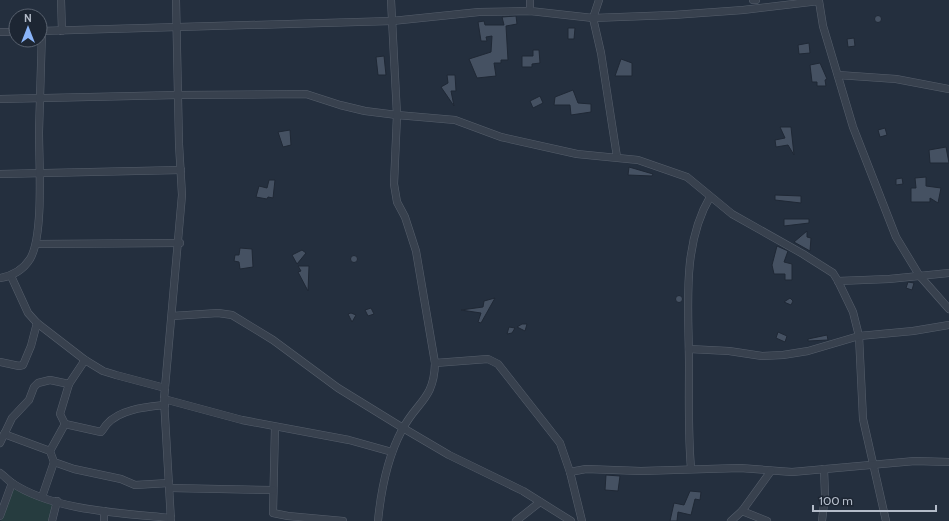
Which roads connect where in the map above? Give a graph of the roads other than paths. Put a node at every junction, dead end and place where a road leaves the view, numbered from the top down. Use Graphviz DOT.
graph roads {
  1 [pos="61,0"];
  2 [pos="176,0"];
  3 [pos="391,0"];
  4 [pos="530,0"];
  5 [pos="599,0"];
  6 [pos="818,0"];
  7 [pos="530,11"];
  8 [pos="593,18"];
  9 [pos="392,21"];
  10 [pos="177,29"];
  11 [pos="48,31"];
  12 [pos="62,31"];
  13 [pos="41,48"];
  14 [pos="838,74"];
  15 [pos="949,89"];
  16 [pos="178,95"];
  17 [pos="40,98"];
  18 [pos="0,99"];
  19 [pos="397,116"];
  20 [pos="617,157"];
  21 [pos="181,170"];
  22 [pos="39,173"];
  23 [pos="0,174"];
  24 [pos="710,197"];
  25 [pos="180,243"];
  26 [pos="36,244"];
  27 [pos="949,273"];
  28 [pos="919,275"];
  29 [pos="11,276"];
  30 [pos="0,278"];
  31 [pos="838,281"];
  32 [pos="949,309"];
  33 [pos="172,316"];
  34 [pos="37,323"];
  35 [pos="949,325"];
  36 [pos="860,336"];
  37 [pos="689,349"];
  38 [pos="85,360"];
  39 [pos="0,362"];
  40 [pos="435,363"];
  41 [pos="69,384"];
  42 [pos="165,388"];
  43 [pos="164,402"];
  44 [pos="65,424"];
  45 [pos="275,428"];
  46 [pos="403,428"];
  47 [pos="2,438"];
  48 [pos="50,451"];
  49 [pos="392,452"];
  50 [pos="54,462"];
  51 [pos="949,462"];
  52 [pos="873,466"];
  53 [pos="691,468"];
  54 [pos="824,470"];
  55 [pos="771,471"];
  56 [pos="570,472"];
  57 [pos="0,473"];
  58 [pos="12,483"];
  59 [pos="170,485"];
  60 [pos="273,490"];
  61 [pos="42,497"];
  62 [pos="58,502"];
  63 [pos="540,502"];
  64 [pos="104,511"];
  65 [pos="742,511"];
  66 [pos="0,516"];
  67 [pos="287,519"];
  68 [pos="171,520"];
  69 [pos="52,521"];
  70 [pos="104,521"];
  71 [pos="343,521"];
  72 [pos="378,521"];
  73 [pos="516,521"];
  74 [pos="571,521"];
  75 [pos="582,521"];
  76 [pos="731,521"];
  77 [pos="767,521"];
  78 [pos="822,521"];
  79 [pos="886,521"];
  1 -- 12 [label="street"];
  2 -- 10 [label="street"];
  3 -- 9 [label="street"];
  4 -- 7 [label="street"];
  5 -- 8 [label="street"];
  6 -- 8 [label="street"];
  6 -- 14 [label="street"];
  7 -- 8 [label="street"];
  7 -- 9 [label="street"];
  8 -- 20 [label="street"];
  9 -- 10 [label="street"];
  9 -- 19 [label="street"];
  10 -- 12 [label="street"];
  10 -- 16 [label="street"];
  11 -- 12 [label="street"];
  13 -- 17 [label="street"];
  14 -- 15 [label="street"];
  14 -- 28 [label="street"];
  16 -- 17 [label="street"];
  16 -- 19 [label="street"];
  16 -- 21 [label="street"];
  17 -- 18 [label="street"];
  17 -- 22 [label="street"];
  19 -- 20 [label="street"];
  19 -- 40 [label="street"];
  20 -- 24 [label="street"];
  21 -- 22 [label="street"];
  21 -- 25 [label="street"];
  22 -- 23 [label="street"];
  22 -- 26 [label="street"];
  24 -- 31 [label="street"];
  24 -- 37 [label="street"];
  25 -- 26 [label="street"];
  25 -- 33 [label="street"];
  26 -- 29 [label="street"];
  27 -- 28 [label="street"];
  28 -- 31 [label="street"];
  28 -- 32 [label="street"];
  29 -- 30 [label="street"];
  29 -- 34 [label="street"];
  31 -- 36 [label="street"];
  33 -- 42 [label="street"];
  33 -- 46 [label="street"];
  34 -- 38 [label="street"];
  34 -- 39 [label="street"];
  35 -- 36 [label="street"];
  36 -- 37 [label="street"];
  36 -- 52 [label="street"];
  37 -- 53 [label="street"];
  38 -- 41 [label="street"];
  38 -- 42 [label="street"];
  40 -- 46 [label="street"];
  40 -- 56 [label="street"];
  41 -- 44 [label="street"];
  41 -- 47 [label="street"];
  42 -- 43 [label="street"];
  43 -- 44 [label="street"];
  43 -- 45 [label="street"];
  43 -- 59 [label="street"];
  44 -- 48 [label="street"];
  45 -- 49 [label="street"];
  45 -- 60 [label="street"];
  46 -- 49 [label="street"];
  46 -- 63 [label="street"];
  47 -- 48 [label="street"];
  48 -- 50 [label="street"];
  49 -- 72 [label="street"];
  50 -- 59 [label="street"];
  50 -- 61 [label="street"];
  51 -- 52 [label="street"];
  52 -- 54 [label="street"];
  52 -- 79 [label="street"];
  53 -- 55 [label="street"];
  53 -- 56 [label="street"];
  54 -- 55 [label="street"];
  54 -- 78 [label="street"];
  55 -- 65 [label="street"];
  56 -- 75 [label="street"];
  57 -- 58 [label="street"];
  58 -- 61 [label="street"];
  58 -- 66 [label="street"];
  59 -- 60 [label="street"];
  59 -- 68 [label="street"];
  60 -- 67 [label="street"];
  61 -- 62 [label="street"];
  62 -- 64 [label="street"];
  62 -- 69 [label="street"];
  63 -- 73 [label="street"];
  63 -- 74 [label="street"];
  64 -- 68 [label="street"];
  64 -- 70 [label="street"];
  65 -- 76 [label="street"];
  65 -- 77 [label="street"];
  67 -- 71 [label="street"];
}
